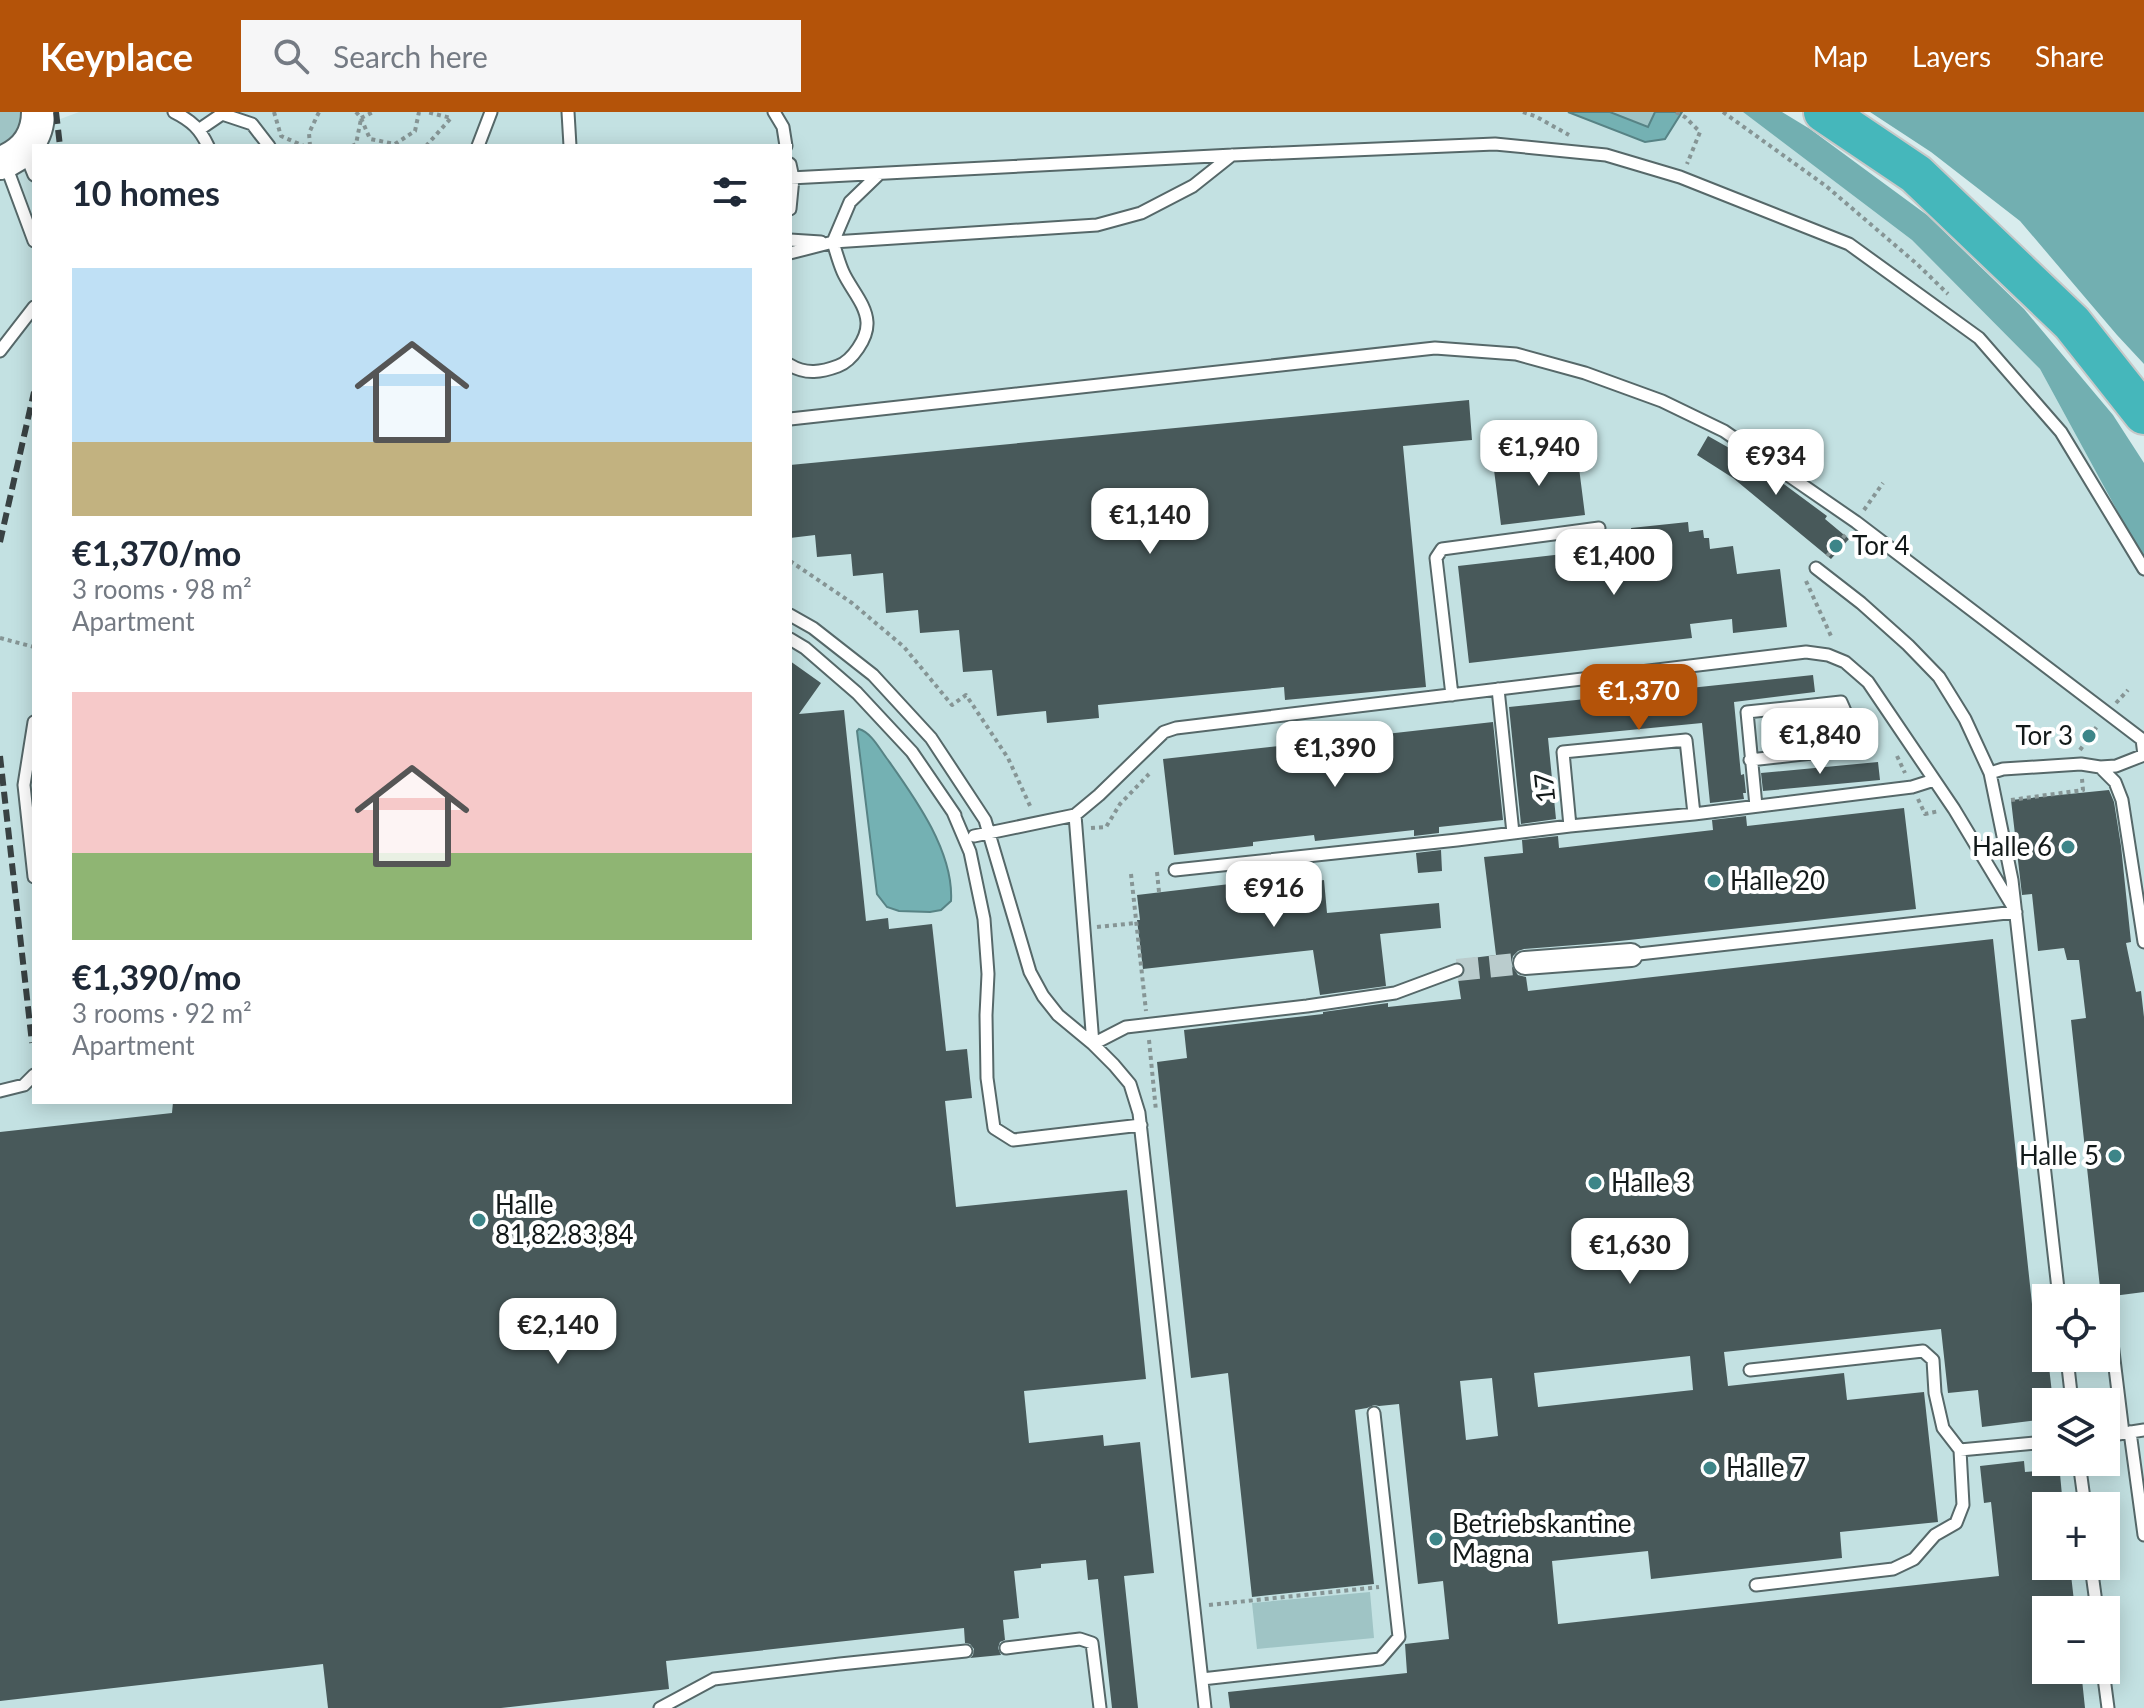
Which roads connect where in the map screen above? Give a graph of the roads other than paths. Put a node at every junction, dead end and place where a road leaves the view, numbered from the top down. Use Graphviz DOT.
graph roads {
  1 [pos="38,112"];
  2 [pos="174,112"];
  3 [pos="491,112"];
  4 [pos="568,112"];
  5 [pos="774,112"];
  6 [pos="1824,112"];
  7 [pos="200,129"];
  8 [pos="207,144"];
  9 [pos="267,144"];
  10 [pos="479,144"];
  11 [pos="570,144"];
  12 [pos="786,144"];
  13 [pos="1233,155"];
  14 [pos="16,163"];
  15 [pos="878,175"];
  16 [pos="792,178"];
  17 [pos="32,232"];
  18 [pos="792,240"];
  19 [pos="833,242"];
  20 [pos="792,252"];
  21 [pos="32,310"];
  22 [pos="0,351"];
  23 [pos="792,367"];
  24 [pos="2144,414"];
  25 [pos="792,419"];
  26 [pos="1599,528"];
  27 [pos="1816,568"];
  28 [pos="2144,569"];
  29 [pos="792,616"];
  30 [pos="792,640"];
  31 [pos="1498,689"];
  32 [pos="1452,695"];
  33 [pos="2143,740"];
  34 [pos="32,741"];
  35 [pos="1750,760"];
  36 [pos="2100,767"];
  37 [pos="1990,773"];
  38 [pos="1934,780"];
  39 [pos="1756,806"];
  40 [pos="953,812"];
  41 [pos="1694,814"];
  42 [pos="1075,815"];
  43 [pos="1570,826"];
  44 [pos="989,833"];
  45 [pos="1513,833"];
  46 [pos="974,836"];
  47 [pos="32,859"];
  48 [pos="1175,870"];
  49 [pos="1000,872"];
  50 [pos="2016,912"];
  51 [pos="2144,942"];
  52 [pos="1635,954"];
  53 [pos="1525,963"];
  54 [pos="1457,970"];
  55 [pos="1093,1044"];
  56 [pos="32,1077"];
  57 [pos="0,1091"];
  58 [pos="1141,1125"];
  59 [pos="2057,1284"];
  60 [pos="1750,1370"];
  61 [pos="2117,1372"];
  62 [pos="1374,1413"];
  63 [pos="2144,1430"];
  64 [pos="2126,1433"];
  65 [pos="2120,1434"];
  66 [pos="2032,1443"];
  67 [pos="1960,1450"];
  68 [pos="2144,1535"];
  69 [pos="1756,1585"];
  70 [pos="1006,1648"];
  71 [pos="966,1651"];
  72 [pos="1202,1679"];
  73 [pos="2105,1684"];
  74 [pos="660,1708"];
  75 [pos="1100,1708"];
  76 [pos="1205,1708"];
  77 [pos="2108,1708"];
  1 -- 14 [label="main road"];
  2 -- 7 [label="lane"];
  3 -- 10 [label="lane"];
  4 -- 11 [label="lane"];
  5 -- 12 [label="lane"];
  6 -- 24 [label="highway"];
  7 -- 8 [label="lane"];
  7 -- 9 [label="lane"];
  13 -- 15 [label="lane"];
  13 -- 19 [label="lane"];
  13 -- 28 [label="lane"];
  14 -- 17 [label="lane"];
  15 -- 16 [label="lane"];
  15 -- 19 [label="lane"];
  18 -- 19 [label="lane"];
  19 -- 20 [label="lane"];
  19 -- 23 [label="lane"];
  21 -- 22 [label="lane"];
  25 -- 33 [label="lane"];
  26 -- 32 [label="lane"];
  27 -- 37 [label="lane"];
  29 -- 44 [label="lane"];
  30 -- 40 [label="lane"];
  31 -- 32 [label="lane"];
  31 -- 38 [label="lane"];
  31 -- 45 [label="lane"];
  32 -- 42 [label="lane"];
  33 -- 36 [label="lane"];
  34 -- 47 [label="lane"];
  35 -- 35 [label="lane"];
  35 -- 39 [label="lane"];
  36 -- 37 [label="lane"];
  36 -- 51 [label="lane"];
  37 -- 50 [label="lane"];
  38 -- 39 [label="lane"];
  38 -- 50 [label="lane"];
  39 -- 41 [label="lane"];
  40 -- 46 [label="lane"];
  40 -- 58 [label="lane"];
  41 -- 43 [label="lane"];
  41 -- 43 [label="lane, 17"];
  42 -- 44 [label="lane"];
  42 -- 55 [label="lane"];
  43 -- 45 [label="lane"];
  44 -- 46 [label="lane"];
  44 -- 49 [label="lane"];
  45 -- 48 [label="lane"];
  46 -- 49 [label="lane"];
  49 -- 55 [label="lane"];
  50 -- 52 [label="lane"];
  50 -- 59 [label="lane"];
  52 -- 53 [label="street"];
  54 -- 55 [label="lane"];
  55 -- 58 [label="lane"];
  56 -- 57 [label="lane"];
  58 -- 72 [label="lane"];
  60 -- 67 [label="lane"];
  61 -- 64 [label="lane"];
  62 -- 72 [label="lane"];
  63 -- 64 [label="lane"];
  64 -- 65 [label="lane"];
  64 -- 68 [label="lane"];
  66 -- 67 [label="lane"];
  67 -- 69 [label="lane"];
  70 -- 75 [label="lane"];
  71 -- 74 [label="lane"];
  72 -- 76 [label="lane"];
  73 -- 77 [label="lane"];
}
